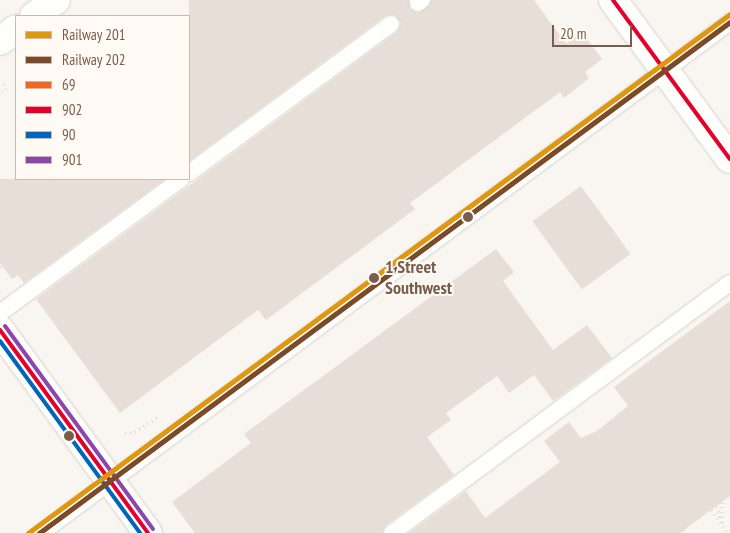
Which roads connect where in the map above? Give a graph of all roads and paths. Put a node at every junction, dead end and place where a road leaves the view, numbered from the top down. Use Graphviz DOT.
graph roads {
  1 [pos="56,0"];
  2 [pos="613,0"];
  3 [pos="35,15"];
  4 [pos="730,22"];
  5 [pos="391,24"];
  6 [pos="15,30"];
  7 [pos="0,41"];
  8 [pos="665,70"];
  9 [pos="6,86"];
  10 [pos="2,92"];
  11 [pos="730,159"];
  12 [pos="190,172"];
  13 [pos="180,180"];
  14 [pos="730,283"];
  15 [pos="0,312"];
  16 [pos="0,330"];
  17 [pos="111,482"];
  18 [pos="722,502"];
  19 [pos="717,506"];
  20 [pos="711,510"];
  21 [pos="722,524"];
  22 [pos="41,533"];
  23 [pos="148,533"];
  24 [pos="392,533"];
  25 [pos="728,533"];
  1 -- 3 [label="street"];
  2 -- 8 [label="street"];
  4 -- 8 [label="lane"];
  5 -- 12 [label="lane"];
  6 -- 7 [label="street"];
  8 -- 11 [label="street"];
  8 -- 17 [label="lane"];
  9 -- 10 [label="path"];
  13 -- 15 [label="lane"];
  14 -- 24 [label="lane"];
  16 -- 17 [label="street"];
  17 -- 22 [label="lane"];
  17 -- 23 [label="street"];
  18 -- 21 [label="path"];
  19 -- 21 [label="path"];
  20 -- 21 [label="path"];
  21 -- 25 [label="path"];
}
